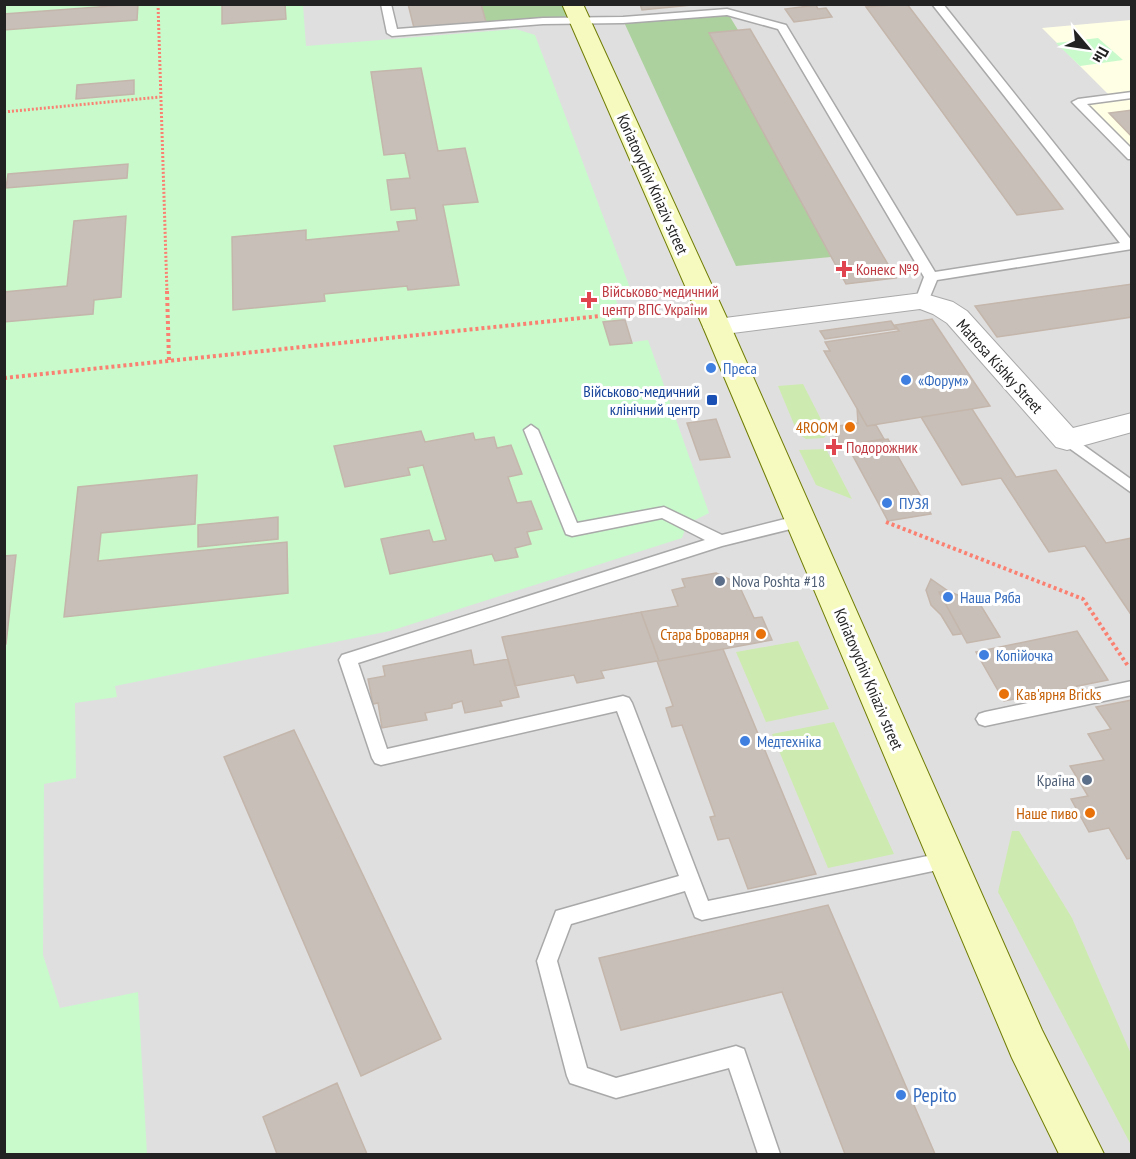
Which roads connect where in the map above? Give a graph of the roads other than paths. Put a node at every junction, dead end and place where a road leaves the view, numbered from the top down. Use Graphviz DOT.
graph roads {
  1 [pos="386,4"];
  2 [pos="937,4"];
  3 [pos="725,8"];
  4 [pos="576,13"];
  5 [pos="1131,95"];
  6 [pos="1131,156"];
  7 [pos="1130,246"];
  8 [pos="927,289"];
  9 [pos="717,327"];
  10 [pos="1131,422"];
  11 [pos="531,430"];
  12 [pos="1067,440"];
  13 [pos="1131,488"];
  14 [pos="801,521"];
  15 [pos="720,541"];
  16 [pos="1131,688"];
  17 [pos="985,719"];
  18 [pos="947,860"];
  19 [pos="691,881"];
  20 [pos="769,1155"];
  21 [pos="1082,1155"];
  1 -- 4 [label="lane"];
  2 -- 7 [label="lane"];
  3 -- 4 [label="lane"];
  3 -- 8 [label="lane"];
  4 -- 9 [label="main road, Koriatovychiv Kniaziv street"];
  5 -- 6 [label="lane"];
  7 -- 8 [label="lane"];
  8 -- 9 [label="street, Matrosa Kishky Street"];
  8 -- 12 [label="street, Matrosa Kishky Street"];
  9 -- 14 [label="main road, Koriatovychiv Kniaziv street"];
  10 -- 12 [label="street"];
  11 -- 15 [label="lane"];
  12 -- 13 [label="lane"];
  14 -- 15 [label="lane"];
  14 -- 18 [label="main road, Koriatovychiv Kniaziv street"];
  15 -- 19 [label="lane"];
  16 -- 17 [label="lane"];
  18 -- 19 [label="lane"];
  18 -- 21 [label="main road, Koriatovychiv Kniaziv street"];
  19 -- 20 [label="lane"];
}
